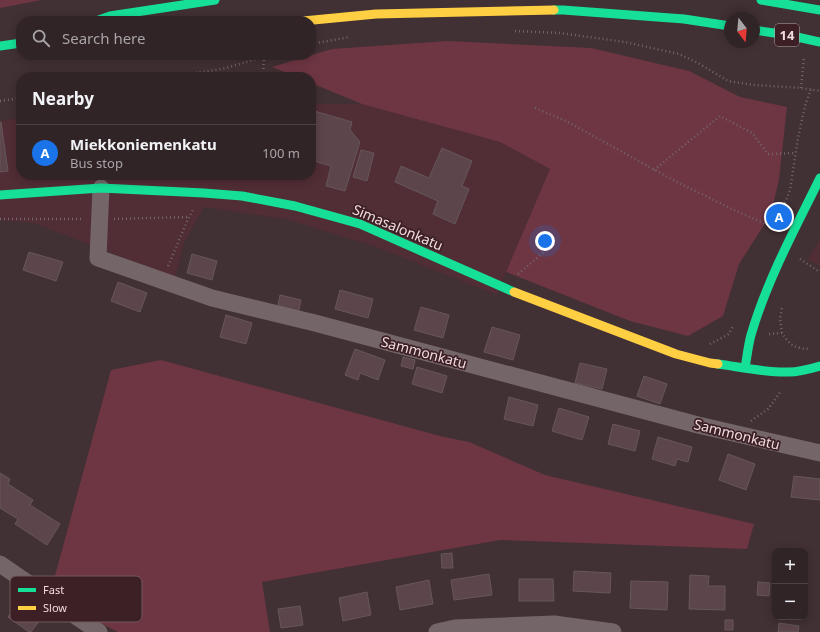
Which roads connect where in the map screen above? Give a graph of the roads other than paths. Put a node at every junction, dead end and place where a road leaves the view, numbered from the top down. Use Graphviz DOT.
graph roads {
  1 [pos="215,0"];
  2 [pos="761,0"];
  3 [pos="820,10"];
  4 [pos="110,16"];
  5 [pos="316,20"];
  6 [pos="724,25"];
  7 [pos="760,31"];
  8 [pos="820,42"];
  9 [pos="16,44"];
  10 [pos="0,46"];
  11 [pos="820,178"];
  12 [pos="101,188"];
  13 [pos="0,195"];
  14 [pos="820,200"];
  15 [pos="801,216"];
  16 [pos="820,366"];
  17 [pos="745,368"];
  18 [pos="820,454"];
  19 [pos="0,564"];
  20 [pos="17,576"];
  21 [pos="84,622"];
  22 [pos="99,632"];
  23 [pos="437,632"];
  24 [pos="613,632"];
  1 -- 4 [label="main road"];
  2 -- 3 [label="main road, 14"];
  5 -- 6 [label="main road"];
  7 -- 8 [label="main road, 14"];
  9 -- 10 [label="main road"];
  11 -- 15 [label="main road"];
  12 -- 13 [label="main road, Simasalonkatu"];
  12 -- 17 [label="main road, Simasalonkatu"];
  12 -- 18 [label="street, Sammonkatu"];
  14 -- 15 [label="main road"];
  15 -- 17 [label="main road"];
  16 -- 17 [label="main road, Simasalonkatu"];
  19 -- 20 [label="street"];
  21 -- 22 [label="street"];
  23 -- 24 [label="street"];
}
